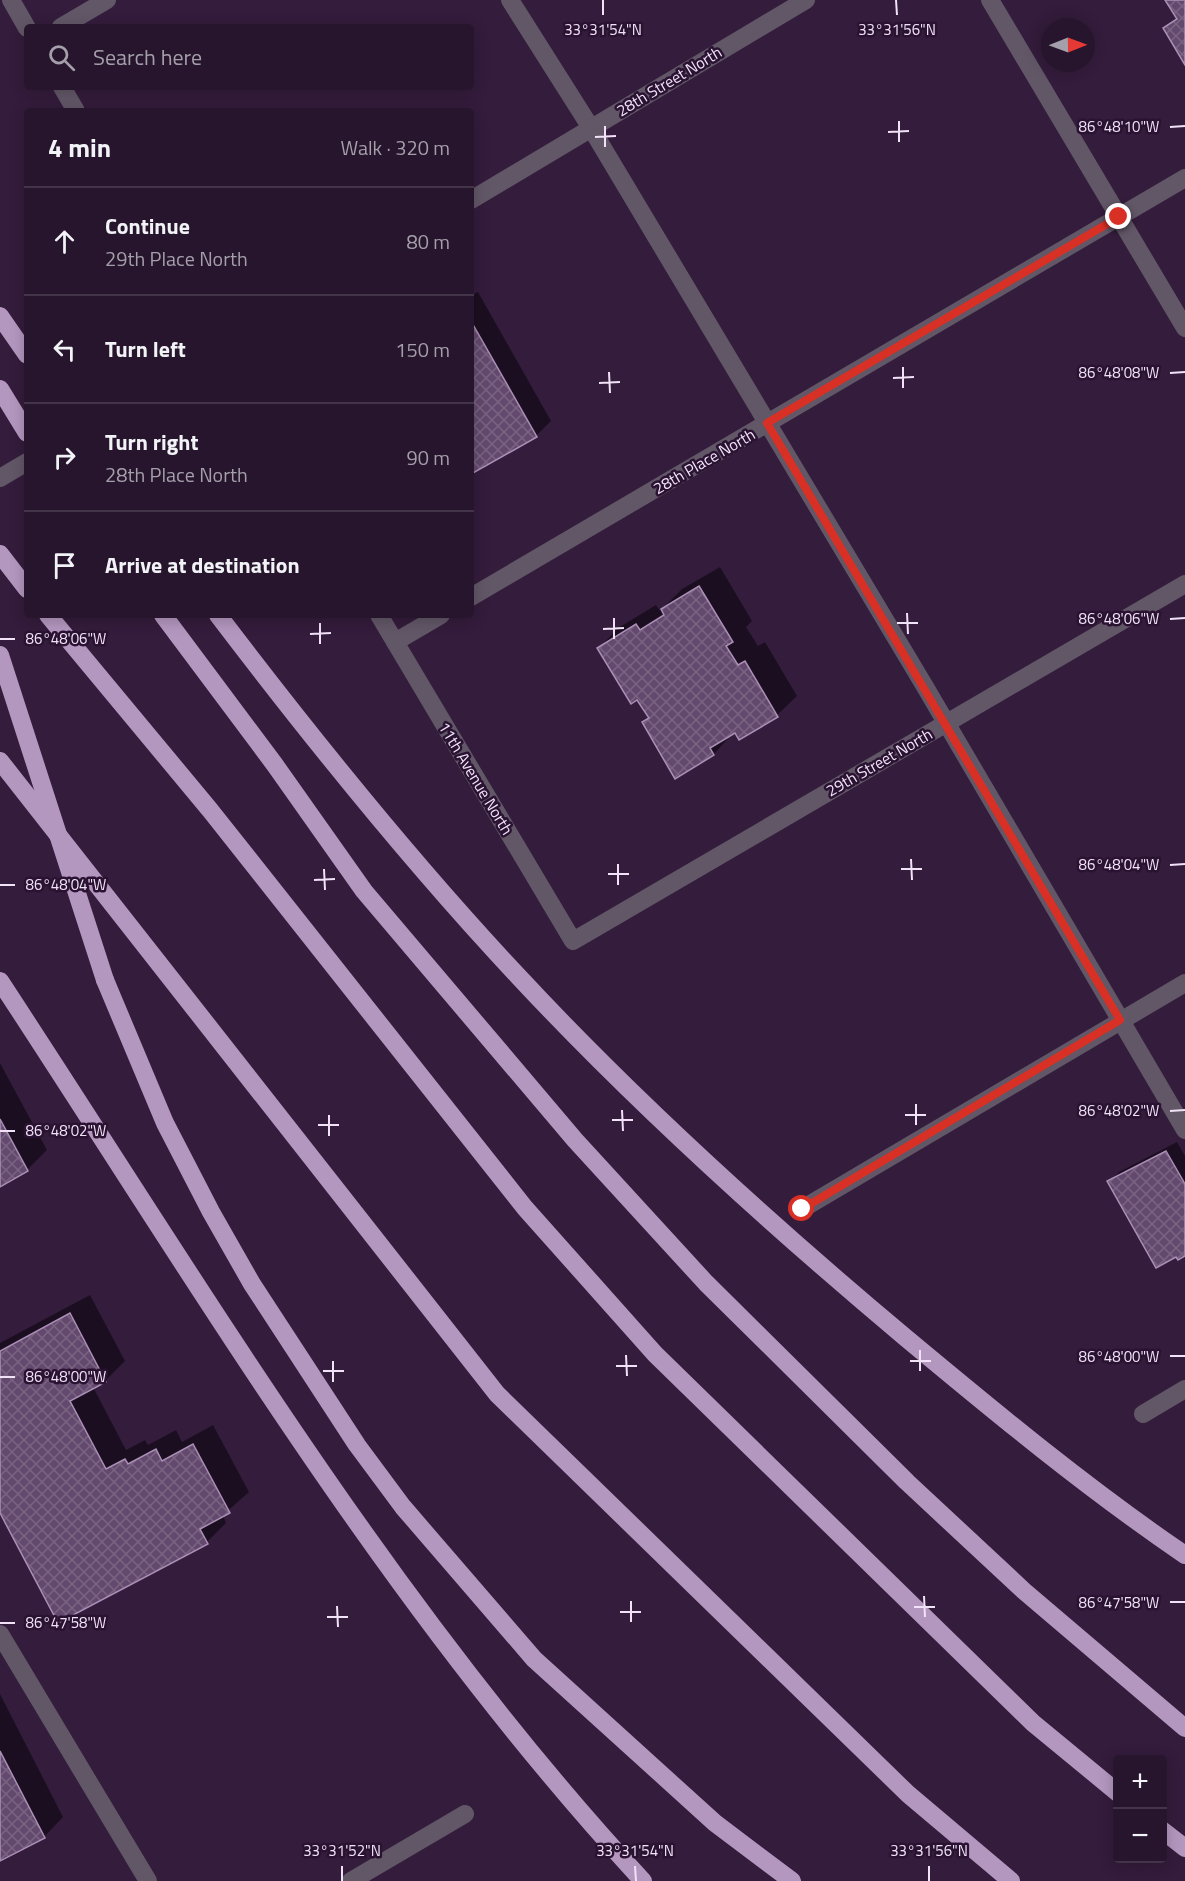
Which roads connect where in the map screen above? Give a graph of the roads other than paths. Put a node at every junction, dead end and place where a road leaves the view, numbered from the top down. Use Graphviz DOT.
graph roads {
  1 [pos="11,0"];
  2 [pos="108,0"];
  3 [pos="510,0"];
  4 [pos="806,0"];
  5 [pos="990,0"];
  6 [pos="25,24"];
  7 [pos="66,24"];
  8 [pos="64,90"];
  9 [pos="74,108"];
  10 [pos="591,128"];
  11 [pos="1185,178"];
  12 [pos="474,198"];
  13 [pos="1119,217"];
  14 [pos="0,316"];
  15 [pos="1185,328"];
  16 [pos="24,351"];
  17 [pos="0,389"];
  18 [pos="767,423"];
  19 [pos="24,428"];
  20 [pos="24,464"];
  21 [pos="0,478"];
  22 [pos="0,554"];
  23 [pos="24,584"];
  24 [pos="1185,584"];
  25 [pos="474,595"];
  26 [pos="50,618"];
  27 [pos="165,618"];
  28 [pos="220,618"];
  29 [pos="381,618"];
  30 [pos="436,618"];
  31 [pos="395,642"];
  32 [pos="0,655"];
  33 [pos="946,722"];
  34 [pos="0,761"];
  35 [pos="573,941"];
  36 [pos="0,981"];
  37 [pos="1185,983"];
  38 [pos="1120,1020"];
  39 [pos="1185,1130"];
  40 [pos="802,1209"];
  41 [pos="1185,1389"];
  42 [pos="1143,1414"];
  43 [pos="1185,1555"];
  44 [pos="0,1634"];
  45 [pos="1185,1728"];
  46 [pos="1113,1789"];
  47 [pos="465,1814"];
  48 [pos="1167,1834"];
  49 [pos="1185,1848"];
  50 [pos="148,1881"];
  51 [pos="351,1881"];
  52 [pos="643,1881"];
  53 [pos="792,1881"];
  54 [pos="1011,1881"];
  1 -- 6 [label="street"];
  2 -- 7 [label="street"];
  3 -- 10 [label="street"];
  4 -- 10 [label="street, 28th Street North"];
  5 -- 13 [label="street"];
  8 -- 9 [label="street"];
  10 -- 12 [label="street, 28th Street North"];
  10 -- 18 [label="street"];
  11 -- 13 [label="street, 28th Place North"];
  13 -- 15 [label="street"];
  13 -- 18 [label="street, 28th Place North"];
  14 -- 16 [label="highway"];
  17 -- 19 [label="highway"];
  18 -- 25 [label="street, 28th Place North"];
  18 -- 33 [label="street"];
  20 -- 21 [label="street"];
  22 -- 23 [label="highway"];
  24 -- 33 [label="street, 29th Street North"];
  26 -- 46 [label="highway"];
  27 -- 45 [label="highway"];
  28 -- 43 [label="highway"];
  29 -- 31 [label="street, 11th Avenue North"];
  30 -- 31 [label="street"];
  31 -- 35 [label="street, 11th Avenue North"];
  32 -- 53 [label="highway, bridge"];
  33 -- 35 [label="street, 29th Street North"];
  33 -- 38 [label="street"];
  34 -- 54 [label="highway"];
  36 -- 52 [label="highway"];
  37 -- 38 [label="street"];
  38 -- 39 [label="street"];
  38 -- 40 [label="street"];
  41 -- 42 [label="street"];
  44 -- 50 [label="street"];
  47 -- 51 [label="street"];
  48 -- 49 [label="highway"];
}
